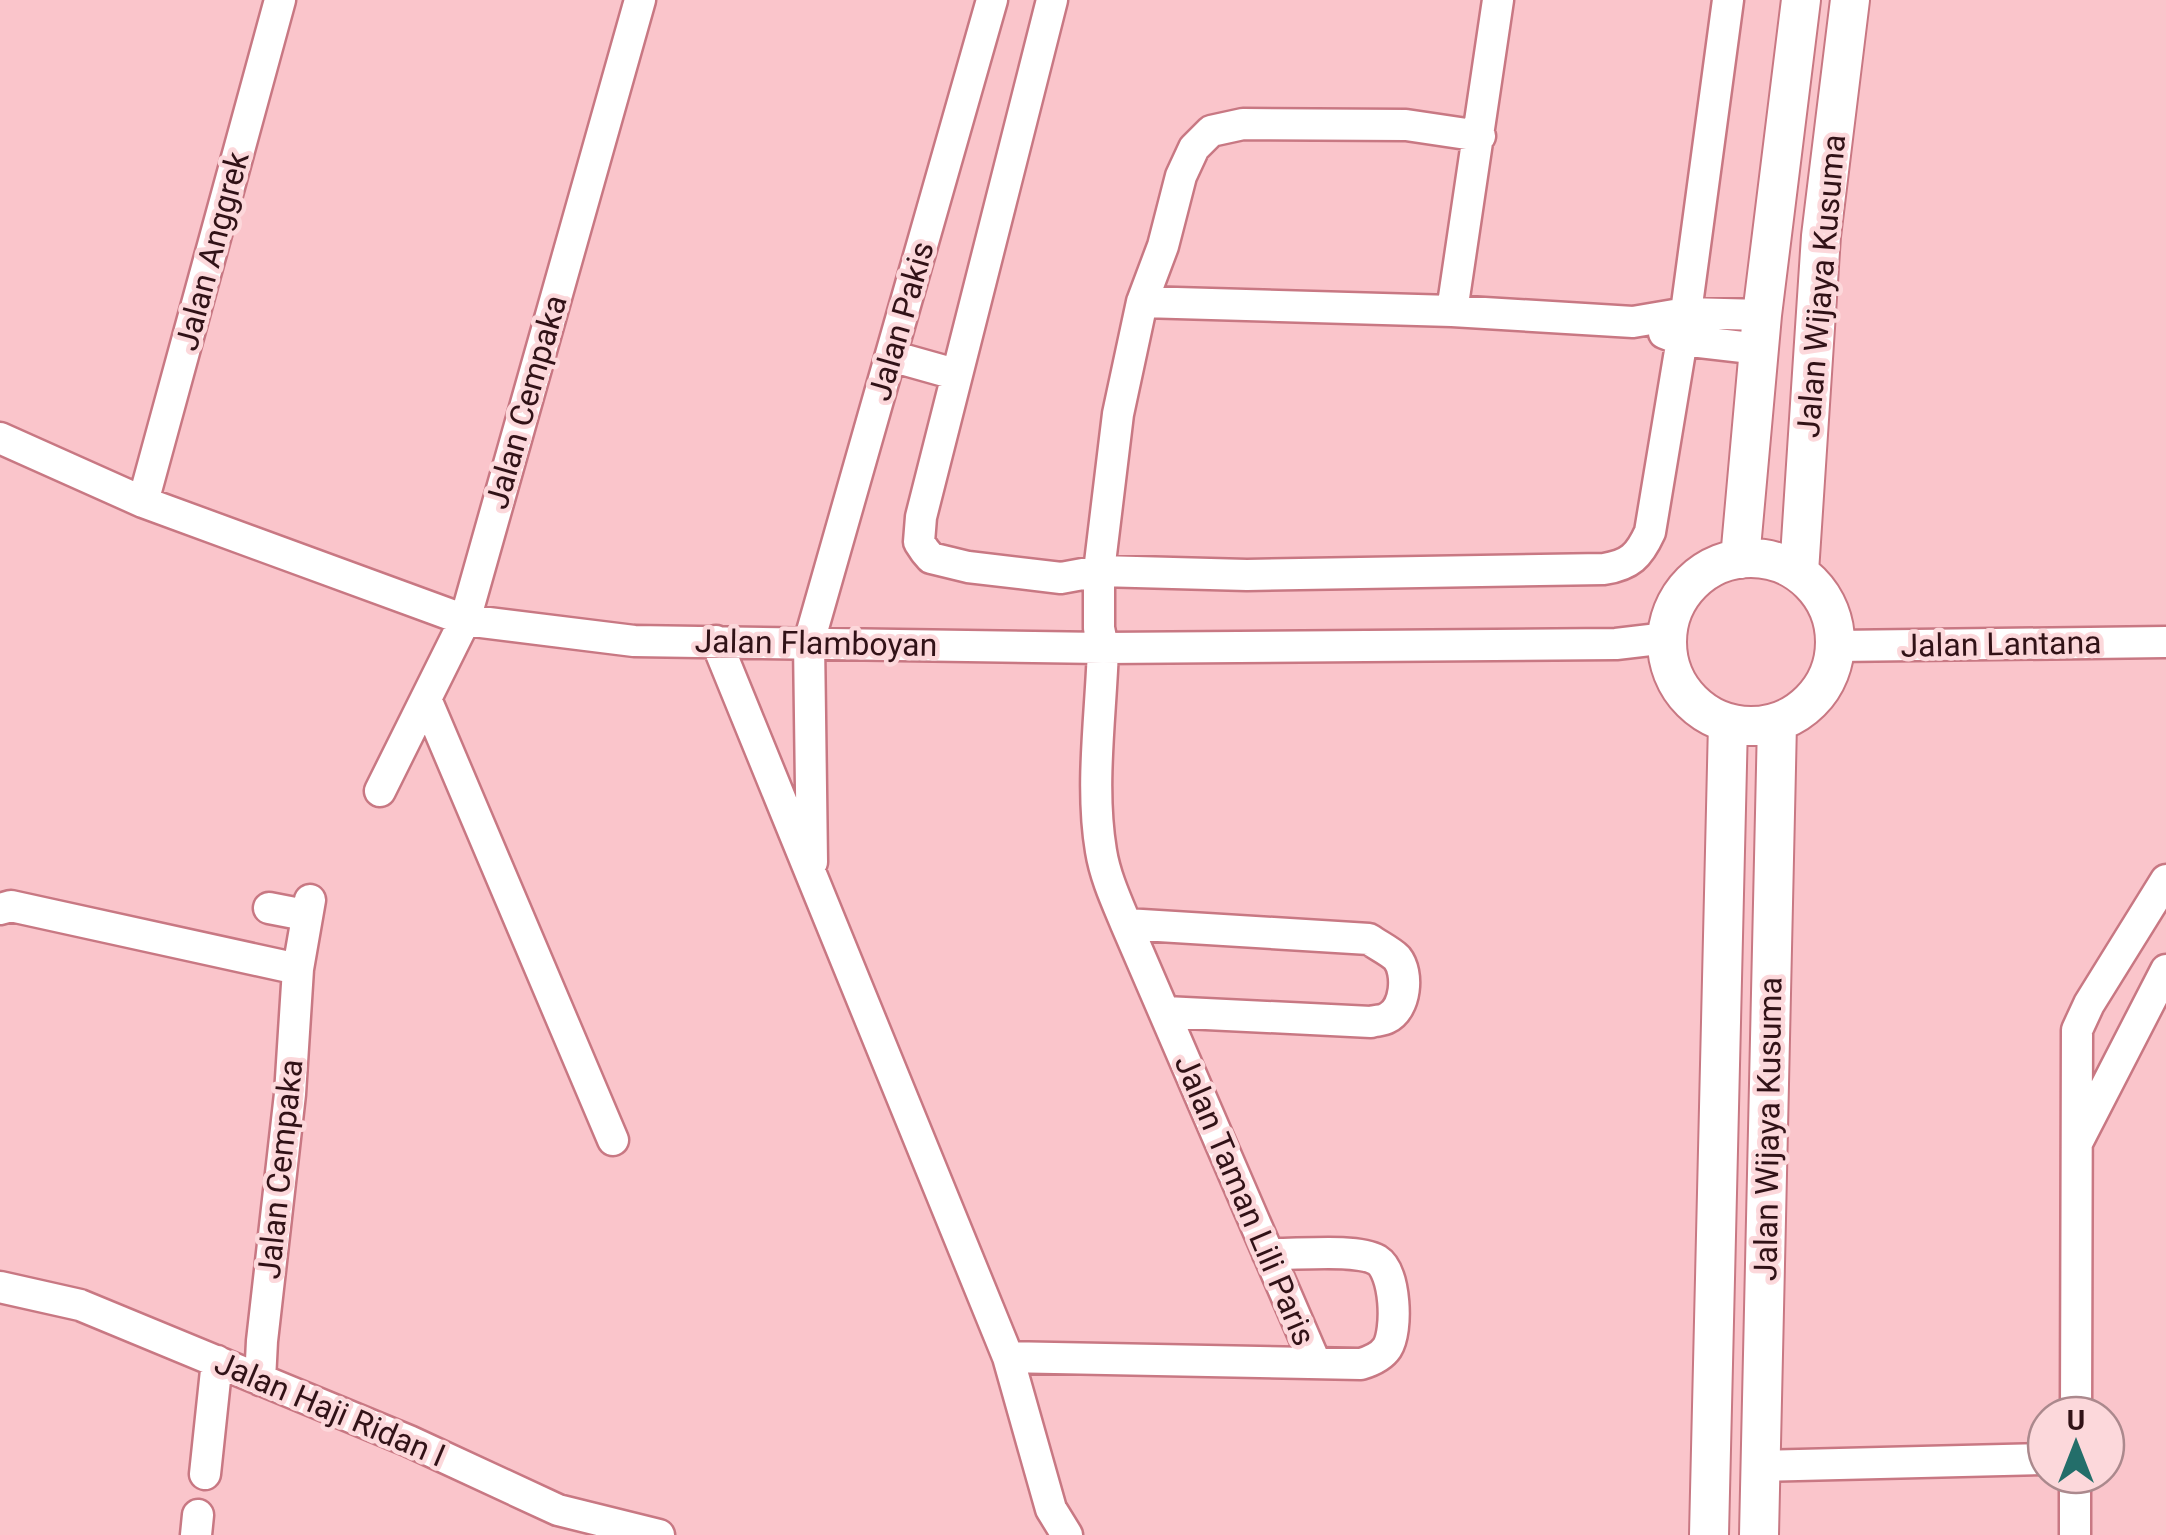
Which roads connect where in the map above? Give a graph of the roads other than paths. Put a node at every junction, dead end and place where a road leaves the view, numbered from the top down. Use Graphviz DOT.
graph roads {
  1 [pos="280,0"];
  2 [pos="640,0"];
  3 [pos="992,0"];
  4 [pos="1052,0"];
  5 [pos="1498,0"];
  6 [pos="1728,0"];
  7 [pos="1801,0"];
  8 [pos="1850,0"];
  9 [pos="1480,136"];
  10 [pos="1142,302"];
  11 [pos="1452,311"];
  12 [pos="1684,326"];
  13 [pos="1761,332"];
  14 [pos="891,356"];
  15 [pos="954,374"];
  16 [pos="0,438"];
  17 [pos="143,502"];
  18 [pos="1740,559"];
  19 [pos="1099,571"];
  20 [pos="1799,572"];
  21 [pos="465,620"];
  22 [pos="1666,638"];
  23 [pos="716,641"];
  24 [pos="809,642"];
  25 [pos="2166,642"];
  26 [pos="1836,646"];
  27 [pos="1103,648"];
  28 [pos="426,699"];
  29 [pos="1778,722"];
  30 [pos="1728,723"];
  31 [pos="380,791"];
  32 [pos="812,878"];
  33 [pos="2166,880"];
  34 [pos="269,908"];
  35 [pos="0,909"];
  36 [pos="1126,924"];
  37 [pos="298,969"];
  38 [pos="2166,970"];
  39 [pos="1165,1012"];
  40 [pos="614,1140"];
  41 [pos="2077,1144"];
  42 [pos="1268,1254"];
  43 [pos="0,1287"];
  44 [pos="1008,1357"];
  45 [pos="216,1361"];
  46 [pos="1315,1362"];
  47 [pos="260,1380"];
  48 [pos="2076,1395"];
  49 [pos="2026,1460"];
  50 [pos="1760,1466"];
  51 [pos="205,1474"];
  52 [pos="2076,1495"];
  53 [pos="660,1535"];
  54 [pos="1067,1535"];
  55 [pos="1709,1535"];
  56 [pos="1758,1535"];
  57 [pos="2076,1535"];
  1 -- 17 [label="street, Jalan Anggrek"];
  2 -- 21 [label="street, Jalan Cempaka"];
  3 -- 14 [label="street, Jalan Pakis"];
  4 -- 15 [label="street"];
  5 -- 9 [label="street"];
  6 -- 12 [label="street"];
  7 -- 13 [label="street, Jalan Wijaya Kusuma"];
  8 -- 20 [label="street, Jalan Wijaya Kusuma"];
  9 -- 10 [label="street, Jalan Taman Lili Paris"];
  9 -- 11 [label="street"];
  10 -- 11 [label="street"];
  10 -- 19 [label="street, Jalan Taman Lili Paris"];
  11 -- 12 [label="street"];
  12 -- 13 [label="street"];
  12 -- 19 [label="street"];
  13 -- 18 [label="street, Jalan Wijaya Kusuma"];
  14 -- 15 [label="street"];
  14 -- 24 [label="street, Jalan Pakis"];
  15 -- 19 [label="street"];
  16 -- 17 [label="street, Jalan Flamboyan"];
  17 -- 21 [label="street, Jalan Flamboyan"];
  18 -- 20 [label="street"];
  18 -- 22 [label="street"];
  19 -- 27 [label="street, Jalan Taman Lili Paris"];
  20 -- 26 [label="street"];
  21 -- 23 [label="street, Jalan Flamboyan"];
  21 -- 28 [label="street, Jalan Cempaka"];
  22 -- 27 [label="street, Jalan Flamboyan"];
  22 -- 30 [label="street"];
  23 -- 24 [label="street, Jalan Flamboyan"];
  23 -- 32 [label="street"];
  24 -- 27 [label="street, Jalan Flamboyan"];
  24 -- 32 [label="street"];
  25 -- 26 [label="street, Jalan Lantana"];
  26 -- 29 [label="street"];
  27 -- 36 [label="street, Jalan Taman Lili Paris"];
  28 -- 31 [label="street, Jalan Cempaka"];
  28 -- 40 [label="street"];
  29 -- 30 [label="street"];
  29 -- 50 [label="street, Jalan Wijaya Kusuma"];
  30 -- 55 [label="street, Jalan Wijaya Kusuma"];
  32 -- 44 [label="street"];
  33 -- 41 [label="street"];
  34 -- 37 [label="street, Jalan Cempaka"];
  35 -- 37 [label="street"];
  36 -- 39 [label="street, Jalan Taman Lili Paris"];
  36 -- 39 [label="street"];
  37 -- 47 [label="street, Jalan Cempaka"];
  38 -- 41 [label="street"];
  39 -- 42 [label="street, Jalan Taman Lili Paris"];
  41 -- 48 [label="street"];
  42 -- 46 [label="street, Jalan Taman Lili Paris"];
  42 -- 46 [label="street"];
  43 -- 45 [label="street, Jalan Haji Ridan I"];
  44 -- 46 [label="street, Jalan Taman Lili Paris"];
  44 -- 54 [label="street"];
  45 -- 47 [label="street, Jalan Haji Ridan I"];
  45 -- 51 [label="street"];
  47 -- 53 [label="street, Jalan Haji Ridan I"];
  49 -- 50 [label="street"];
  50 -- 56 [label="street, Jalan Wijaya Kusuma"];
  52 -- 57 [label="street"];
}
